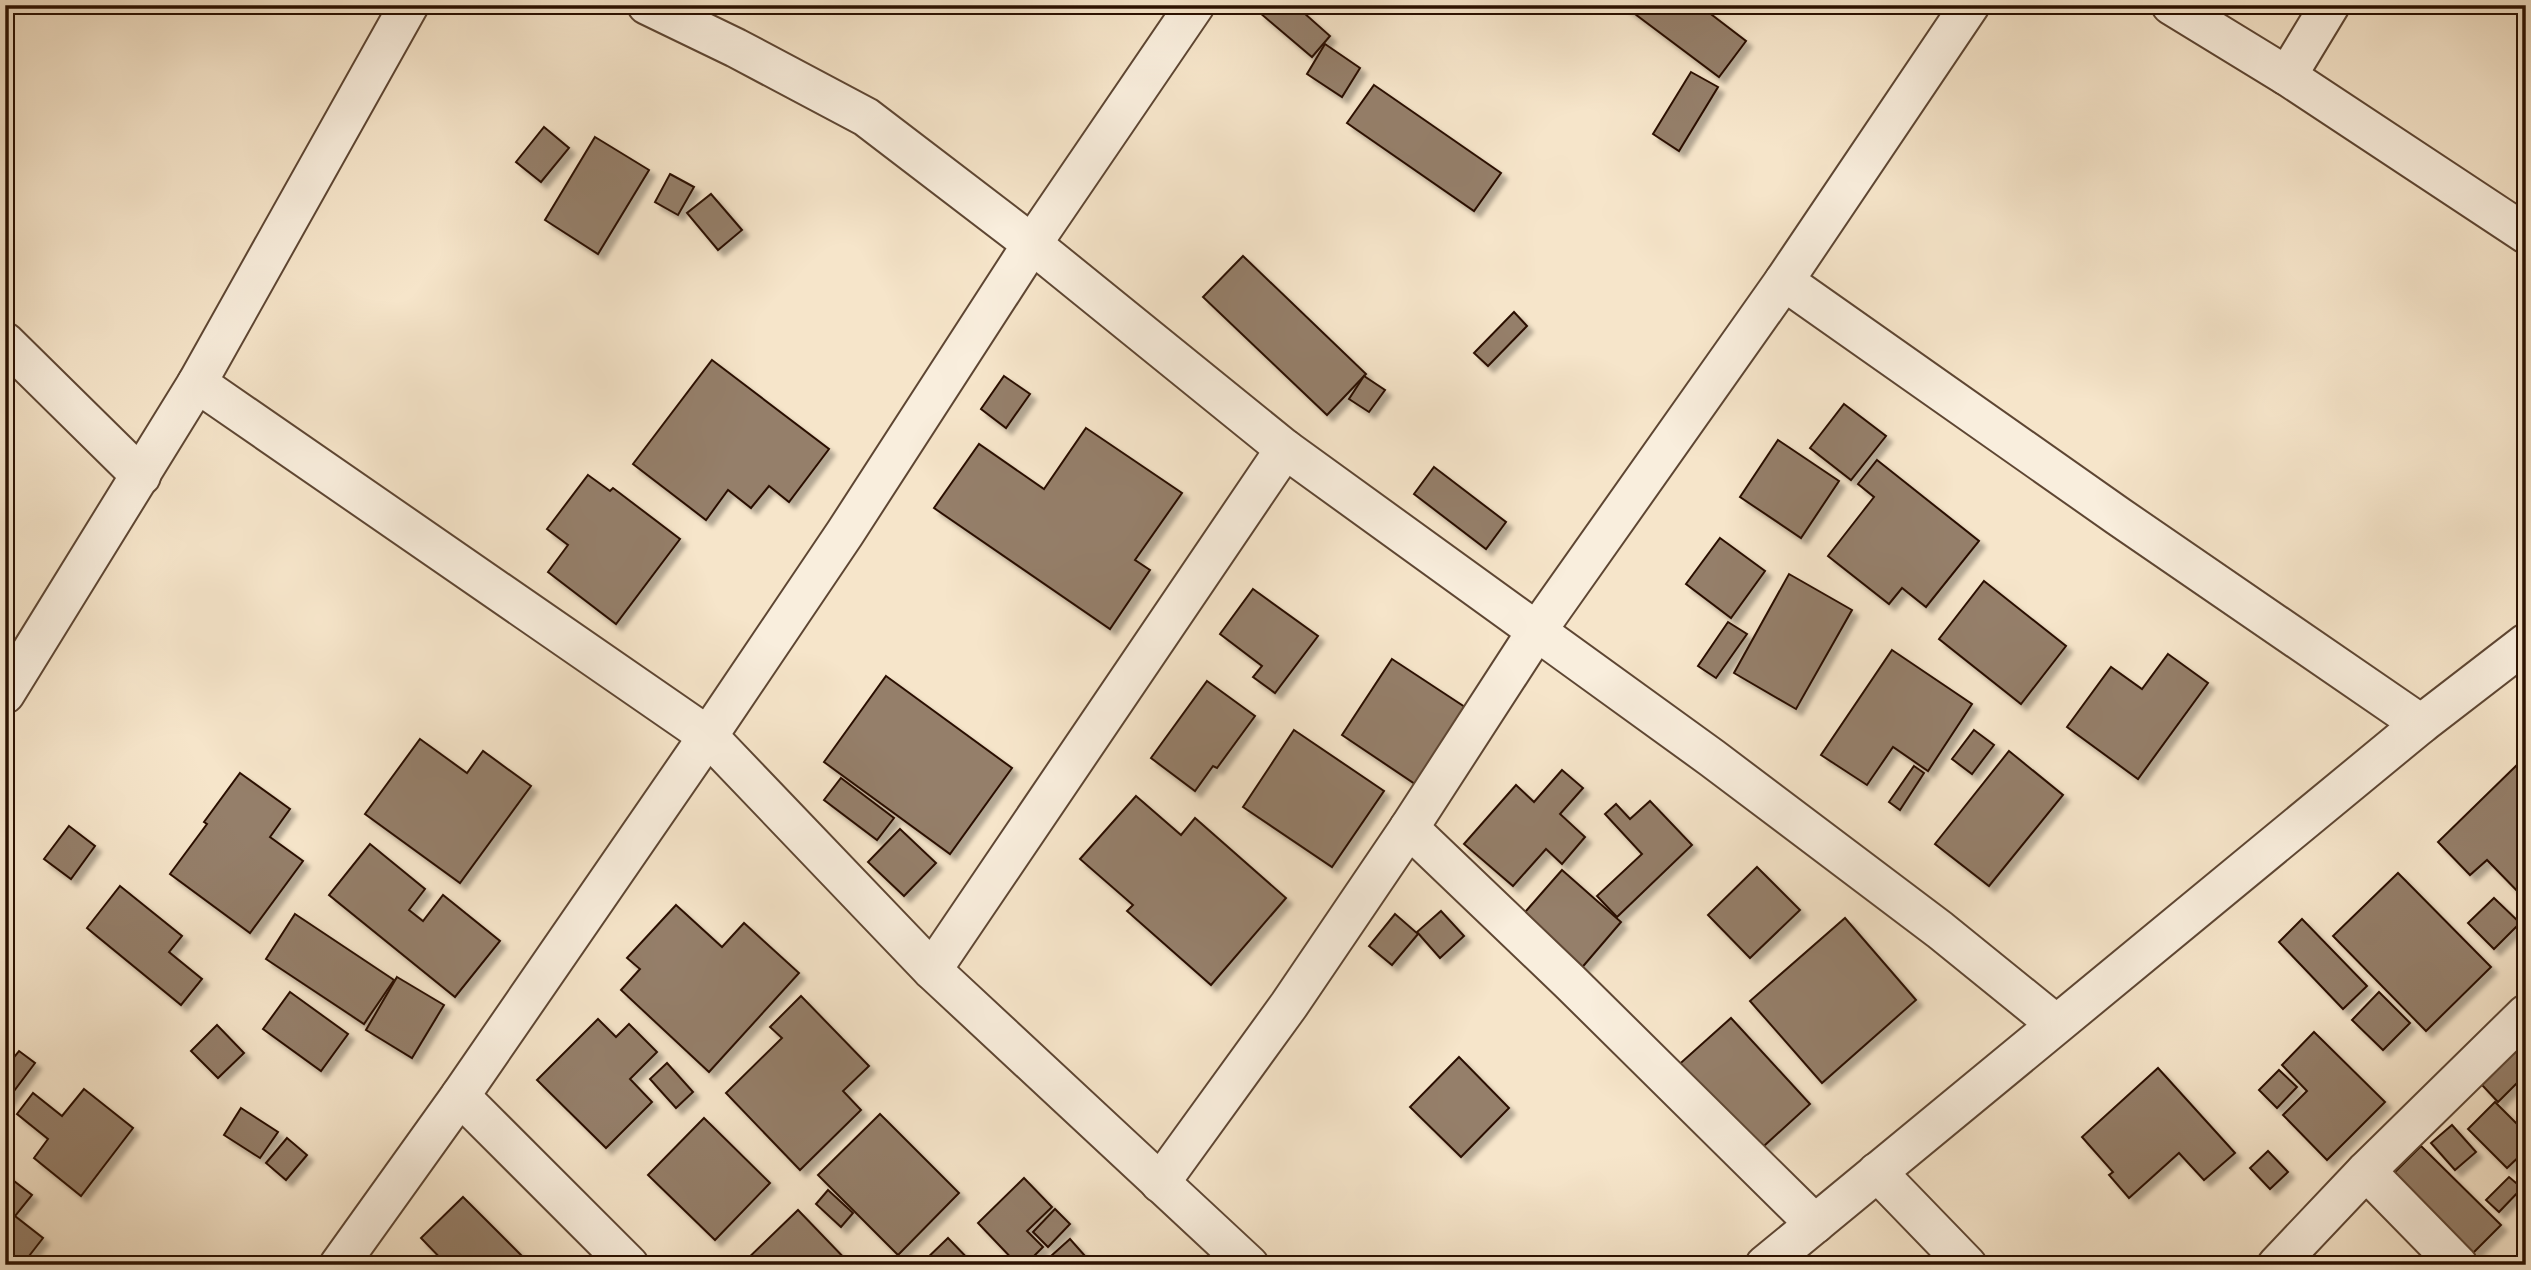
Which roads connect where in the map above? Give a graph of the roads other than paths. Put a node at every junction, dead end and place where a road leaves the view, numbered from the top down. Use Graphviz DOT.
graph roads {
  1 [pos="409,5"];
  2 [pos="647,5"];
  3 [pos="1195,5"];
  4 [pos="1970,5"];
  5 [pos="2171,5"];
  6 [pos="2330,5"];
  7 [pos="2287,76"];
  8 [pos="2526,234"];
  9 [pos="1032,244"];
  10 [pos="1784,281"];
  11 [pos="5,342"];
  12 [pos="197,383"];
  13 [pos="1285,449"];
  14 [pos="141,476"];
  15 [pos="1536,632"];
  16 [pos="2526,643"];
  17 [pos="5,694"];
  18 [pos="2421,724"];
  19 [pos="708,736"];
  20 [pos="1409,828"];
  21 [pos="932,970"];
  22 [pos="2526,1014"];
  23 [pos="2056,1024"];
  24 [pos="460,1096"];
  25 [pos="2366,1171"];
  26 [pos="1877,1172"];
  27 [pos="1160,1183"];
  28 [pos="1815,1224"];
  29 [pos="339,1265"];
  30 [pos="629,1265"];
  31 [pos="1249,1265"];
  32 [pos="1765,1265"];
  33 [pos="1967,1265"];
  34 [pos="2277,1265"];
  35 [pos="2458,1265"];
  1 -- 12 [label="street"];
  2 -- 9 [label="street"];
  3 -- 9 [label="street"];
  4 -- 10 [label="street"];
  5 -- 7 [label="street"];
  6 -- 7 [label="street"];
  7 -- 8 [label="street"];
  9 -- 13 [label="street"];
  9 -- 19 [label="street"];
  10 -- 15 [label="street"];
  10 -- 18 [label="street"];
  11 -- 14 [label="street"];
  12 -- 14 [label="street"];
  12 -- 19 [label="street"];
  13 -- 15 [label="street"];
  13 -- 21 [label="street"];
  14 -- 17 [label="street"];
  15 -- 20 [label="street"];
  15 -- 23 [label="street"];
  16 -- 18 [label="street"];
  18 -- 23 [label="street"];
  19 -- 21 [label="street"];
  19 -- 24 [label="street"];
  20 -- 27 [label="street"];
  20 -- 28 [label="street"];
  21 -- 27 [label="street"];
  22 -- 25 [label="street"];
  23 -- 26 [label="street"];
  24 -- 29 [label="street"];
  24 -- 30 [label="street"];
  25 -- 34 [label="street"];
  25 -- 35 [label="street"];
  26 -- 28 [label="street"];
  26 -- 33 [label="street"];
  27 -- 31 [label="street"];
  28 -- 32 [label="street"];
}
